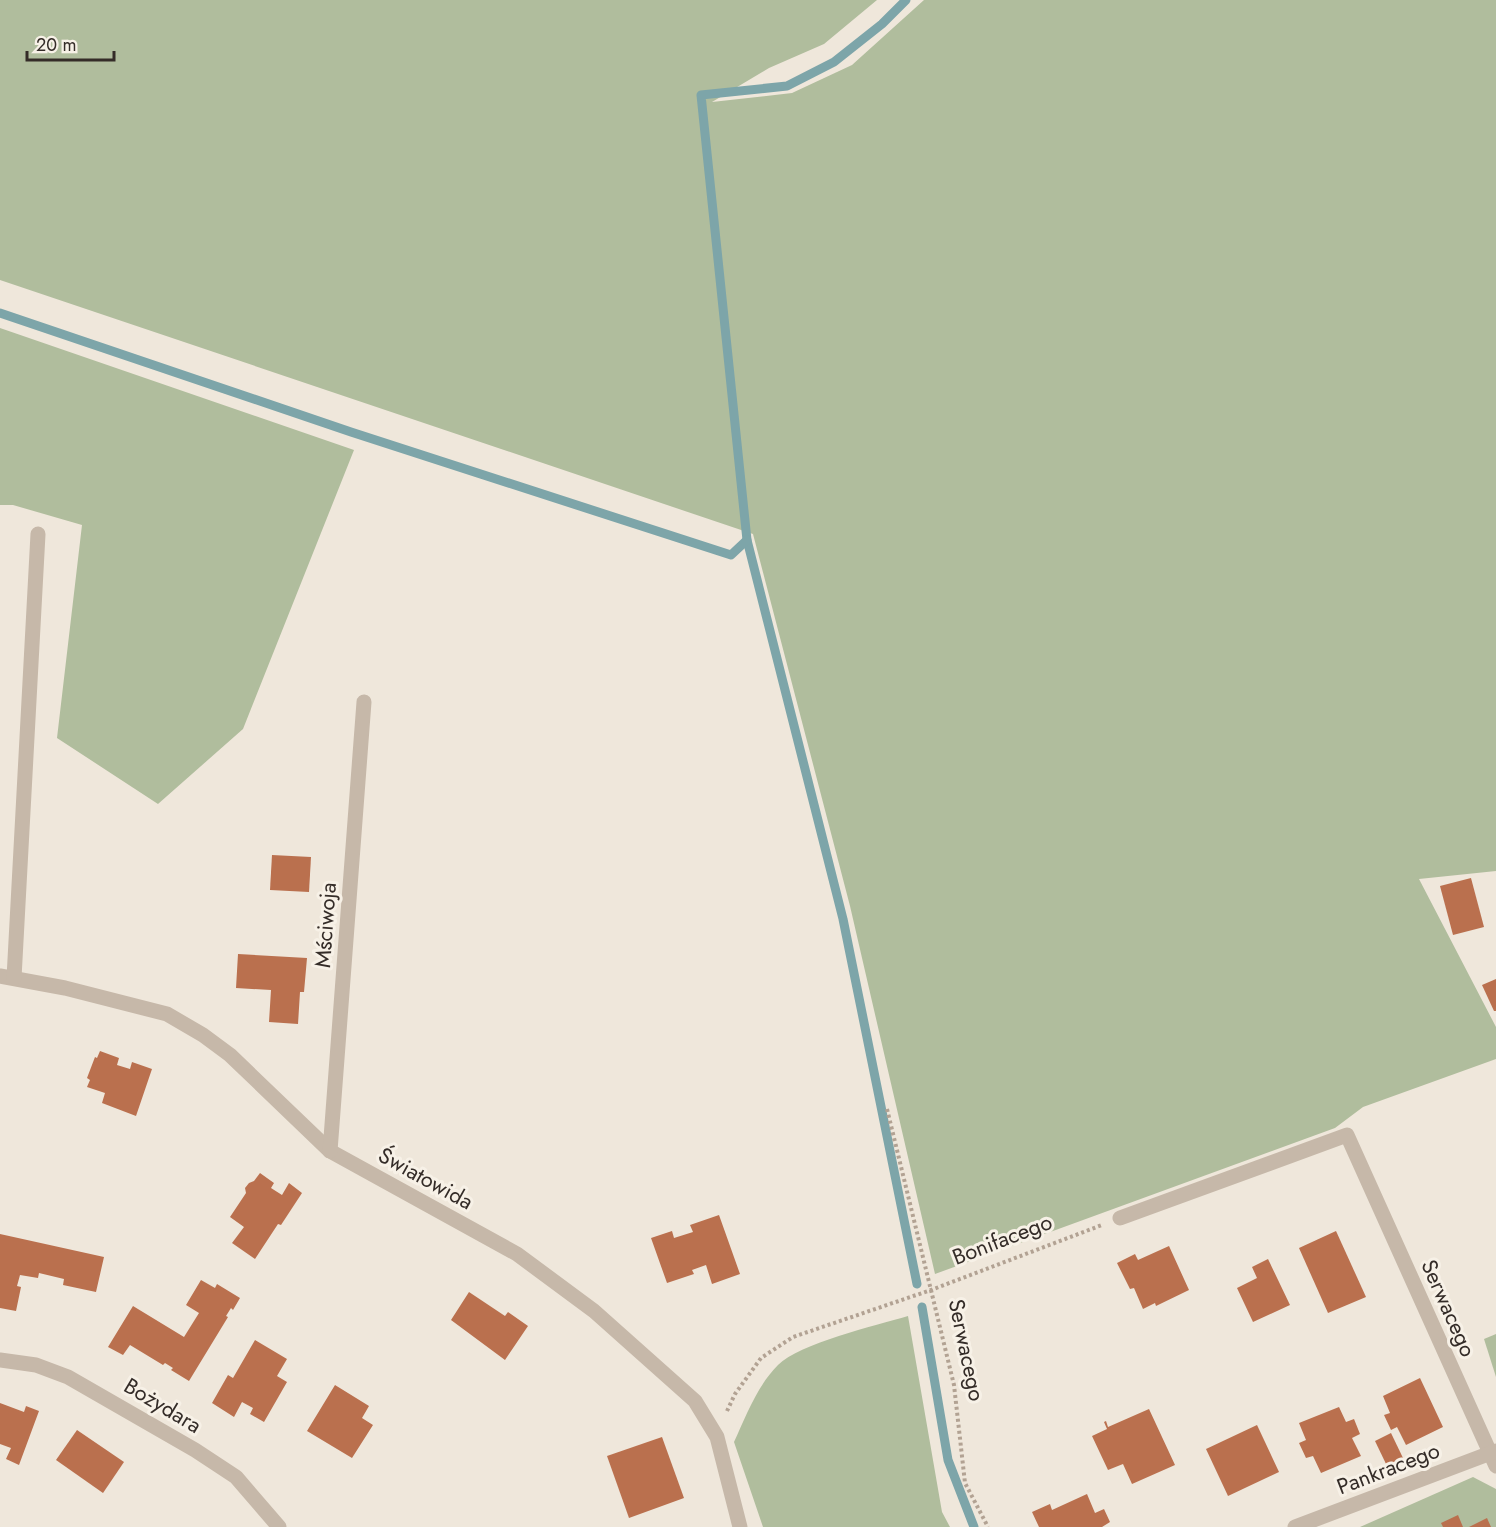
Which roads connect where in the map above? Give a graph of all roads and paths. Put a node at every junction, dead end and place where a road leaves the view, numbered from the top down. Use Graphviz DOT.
graph roads {
  1 [pos="38,534"];
  2 [pos="364,702"];
  3 [pos="7,977"];
  4 [pos="887,1109"];
  5 [pos="330,1151"];
  6 [pos="1120,1218"];
  7 [pos="931,1290"];
  8 [pos="0,1360"];
  9 [pos="717,1437"];
  10 [pos="1494,1457"];
  11 [pos="279,1527"];
  12 [pos="740,1527"];
  13 [pos="988,1527"];
  14 [pos="1296,1527"];
  1 -- 3 [label="street"];
  2 -- 5 [label="street, Mściwoja"];
  3 -- 5 [label="street, Światowida"];
  4 -- 7 [label="path, Serwacego"];
  5 -- 9 [label="street, Światowida"];
  6 -- 7 [label="path, Bonifacego"];
  6 -- 10 [label="street, Serwacego"];
  7 -- 9 [label="path, Bonifacego"];
  7 -- 13 [label="path, Serwacego"];
  8 -- 11 [label="street, Bożydara"];
  9 -- 12 [label="street, Światowida"];
  10 -- 14 [label="street, Pankracego"];
}
